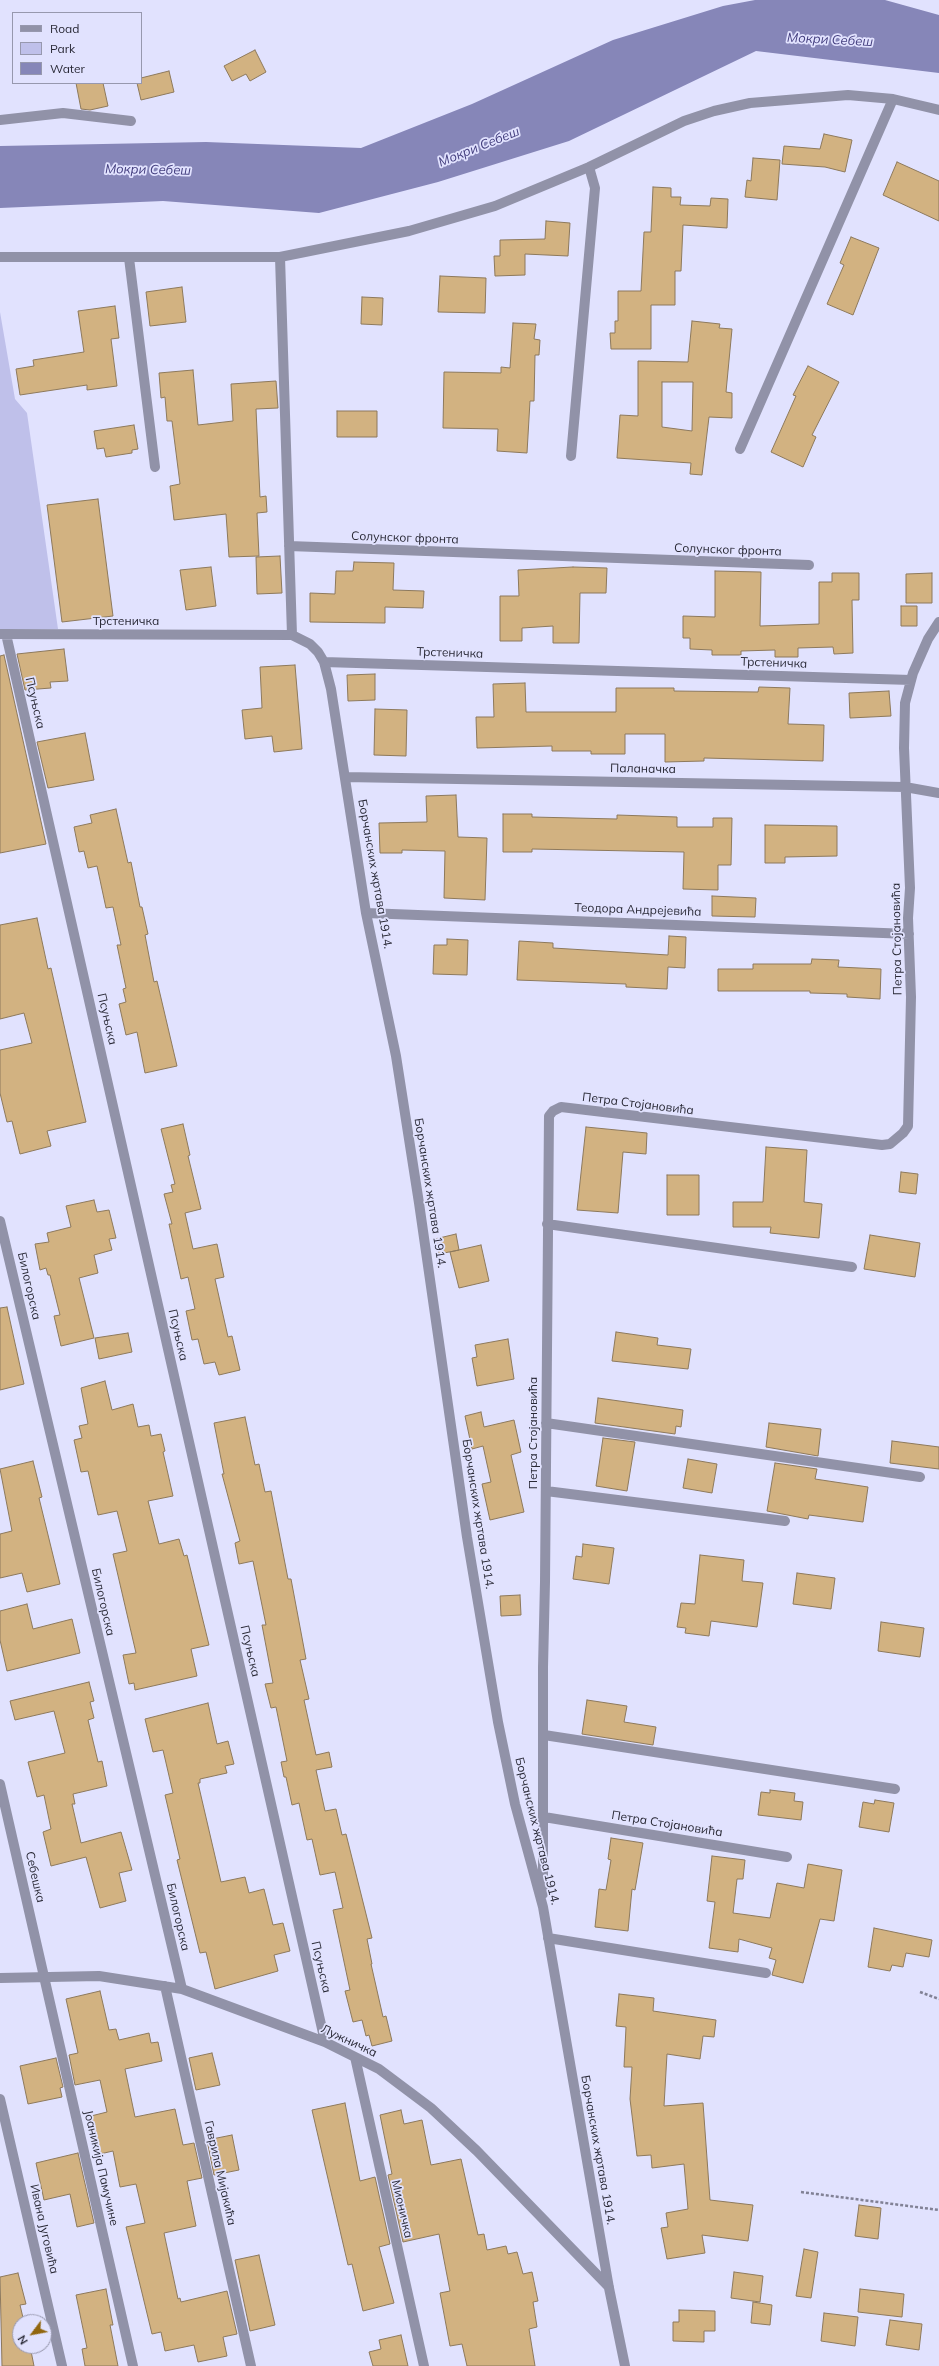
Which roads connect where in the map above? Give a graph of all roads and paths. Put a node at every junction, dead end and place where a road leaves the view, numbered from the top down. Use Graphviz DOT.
graph roads {
  1 [pos="893,99"];
  2 [pos="939,110"];
  3 [pos="0,120"];
  4 [pos="131,121"];
  5 [pos="589,167"];
  6 [pos="0,257"];
  7 [pos="280,257"];
  8 [pos="129,258"];
  9 [pos="740,449"];
  10 [pos="570,456"];
  11 [pos="155,467"];
  12 [pos="289,546"];
  13 [pos="809,566"];
  14 [pos="939,622"];
  15 [pos="3,634"];
  16 [pos="292,635"];
  17 [pos="324,662"];
  18 [pos="911,680"];
  19 [pos="345,777"];
  20 [pos="905,787"];
  21 [pos="939,793"];
  22 [pos="366,913"];
  23 [pos="909,934"];
  24 [pos="0,1221"];
  25 [pos="547,1224"];
  26 [pos="852,1267"];
  27 [pos="546,1423"];
  28 [pos="920,1477"];
  29 [pos="546,1490"];
  30 [pos="785,1521"];
  31 [pos="544,1735"];
  32 [pos="0,1784"];
  33 [pos="895,1789"];
  34 [pos="544,1818"];
  35 [pos="787,1857"];
  36 [pos="543,1907"];
  37 [pos="548,1938"];
  38 [pos="766,1972"];
  39 [pos="44,1976"];
  40 [pos="0,1978"];
  41 [pos="165,1986"];
  42 [pos="182,1988"];
  43 [pos="920,1992"];
  44 [pos="939,1999"];
  45 [pos="325,2042"];
  46 [pos="355,2057"];
  47 [pos="0,2099"];
  48 [pos="801,2192"];
  49 [pos="939,2210"];
  50 [pos="609,2288"];
  51 [pos="62,2366"];
  52 [pos="133,2366"];
  53 [pos="251,2366"];
  54 [pos="424,2366"];
  55 [pos="625,2366"];
  1 -- 2 [label="street"];
  1 -- 5 [label="street"];
  1 -- 9 [label="street"];
  3 -- 4 [label="street"];
  5 -- 7 [label="street"];
  5 -- 10 [label="street"];
  6 -- 8 [label="street"];
  7 -- 8 [label="street"];
  7 -- 12 [label="street"];
  8 -- 11 [label="street"];
  12 -- 13 [label="street, Солунског фронта"];
  12 -- 16 [label="street"];
  14 -- 18 [label="street, Петра Стојановића"];
  15 -- 16 [label="street, Трстеничка"];
  15 -- 45 [label="street, Псуњска"];
  16 -- 17 [label="street, Трстеничка"];
  17 -- 18 [label="street, Трстеничка"];
  17 -- 19 [label="street, Борчанских жртава 1914."];
  18 -- 20 [label="street, Петра Стојановића"];
  19 -- 20 [label="street, Паланачка"];
  19 -- 22 [label="street, Борчанских жртава 1914."];
  20 -- 21 [label="street, Паланачка"];
  20 -- 23 [label="street, Петра Стојановића"];
  22 -- 23 [label="street, Теодора Андрејевића"];
  22 -- 36 [label="street, Борчанских жртава 1914."];
  23 -- 25 [label="street, Петра Стојановића"];
  24 -- 42 [label="street, Билогорска"];
  25 -- 26 [label="street"];
  25 -- 27 [label="street, Петра Стојановића"];
  27 -- 28 [label="street"];
  27 -- 29 [label="street, Петра Стојановића"];
  29 -- 30 [label="street"];
  29 -- 31 [label="street, Петра Стојановића"];
  31 -- 33 [label="street"];
  31 -- 34 [label="street, Петра Стојановића"];
  32 -- 39 [label="street, Себешка"];
  34 -- 35 [label="street, Петра Стојановића"];
  34 -- 36 [label="street, Петра Стојановића"];
  36 -- 37 [label="street, Борчанских жртава 1914."];
  37 -- 38 [label="street"];
  37 -- 50 [label="street, Борчанских жртава 1914."];
  39 -- 40 [label="street, Лужничка"];
  39 -- 41 [label="street, Лужничка"];
  39 -- 52 [label="street, Јоаникија Памучине"];
  41 -- 42 [label="street, Лужничка"];
  41 -- 53 [label="street, Гаврила Мијакића"];
  42 -- 45 [label="street, Лужничка"];
  43 -- 44 [label="path"];
  45 -- 46 [label="street, Лужничка"];
  46 -- 50 [label="street, Лужничка"];
  46 -- 54 [label="street, Мионичка"];
  47 -- 51 [label="street, Ивана Југовића"];
  48 -- 49 [label="path"];
  50 -- 55 [label="street, Борчанских жртава 1914."];
}
